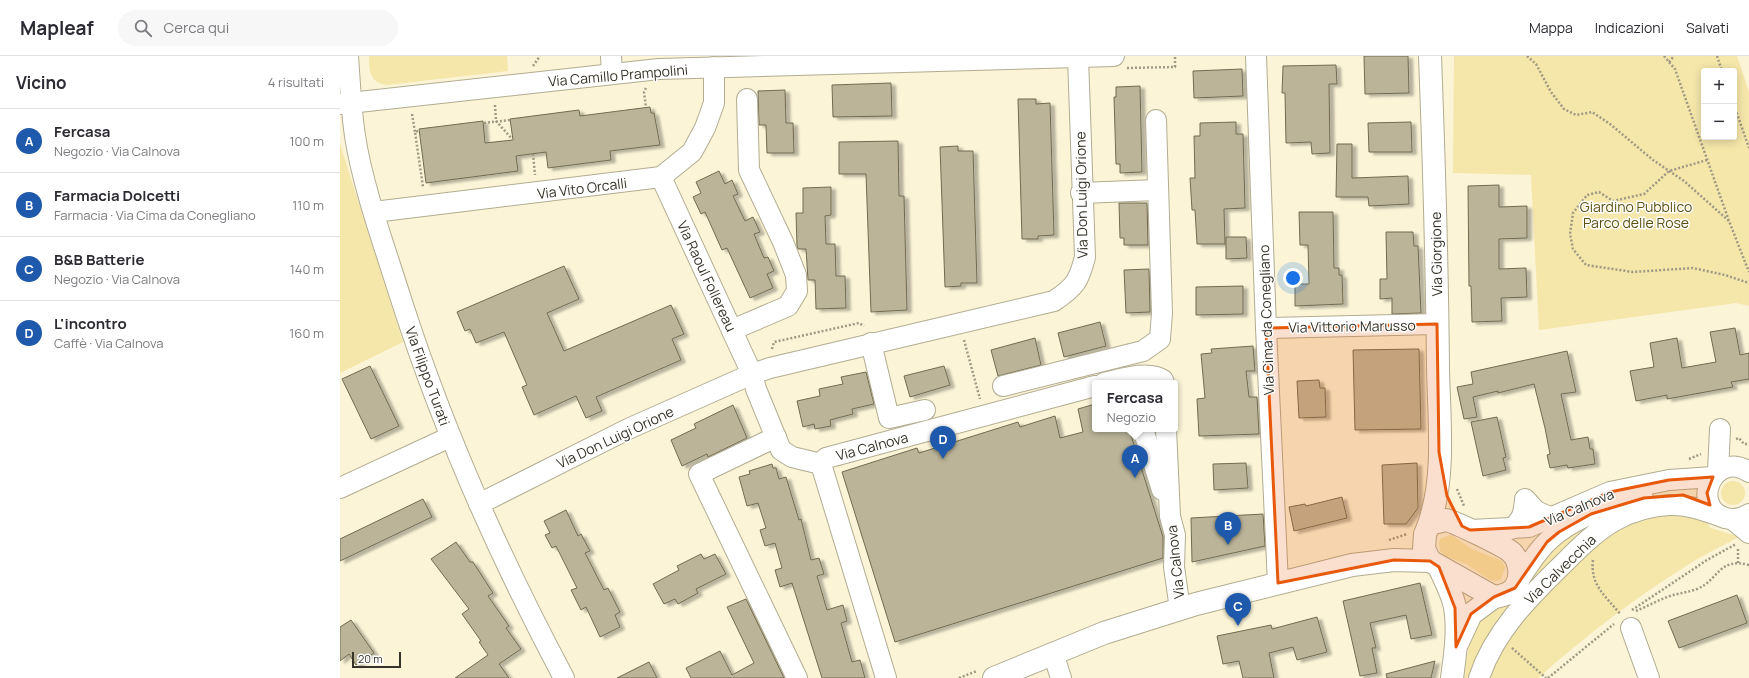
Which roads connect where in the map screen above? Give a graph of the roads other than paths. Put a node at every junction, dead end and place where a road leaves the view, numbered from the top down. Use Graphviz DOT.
graph roads {
  1 [pos="348,56"];
  2 [pos="1114,56"];
  3 [pos="1256,56"];
  4 [pos="1430,56"];
  5 [pos="1078,57"];
  6 [pos="847,60"];
  7 [pos="611,65"];
  8 [pos="714,67"];
  9 [pos="747,99"];
  10 [pos="346,103"];
  11 [pos="1156,120"];
  12 [pos="661,177"];
  13 [pos="1157,190"];
  14 [pos="1081,193"];
  15 [pos="374,212"];
  16 [pos="1437,324"];
  17 [pos="1266,328"];
  18 [pos="732,330"];
  19 [pos="870,336"];
  20 [pos="752,374"];
  21 [pos="1127,380"];
  22 [pos="1164,380"];
  23 [pos="1003,386"];
  24 [pos="1092,387"];
  25 [pos="925,410"];
  26 [pos="1144,432"];
  27 [pos="1166,432"];
  28 [pos="450,437"];
  29 [pos="1722,442"];
  30 [pos="778,443"];
  31 [pos="1439,452"];
  32 [pos="820,464"];
  33 [pos="1735,471"];
  34 [pos="340,488"];
  35 [pos="479,504"];
  36 [pos="1728,514"];
  37 [pos="1170,516"];
  38 [pos="1552,518"];
  39 [pos="1466,528"];
  40 [pos="1511,529"];
  41 [pos="1426,530"];
  42 [pos="1743,538"];
  43 [pos="1435,564"];
  44 [pos="1352,566"];
  45 [pos="1520,578"];
  46 [pos="1278,583"];
  47 [pos="1494,597"];
  48 [pos="1180,609"];
  49 [pos="1627,619"];
  50 [pos="1456,647"];
  51 [pos="1053,653"];
  52 [pos="564,678"];
  53 [pos="797,678"];
  54 [pos="886,678"];
  55 [pos="994,678"];
  56 [pos="1061,678"];
  57 [pos="1452,678"];
  58 [pos="1479,678"];
  59 [pos="1649,678"];
  1 -- 10 [label="street, Via Filippo Turati"];
  2 -- 5 [label="street, Via Camillo Prampolini"];
  3 -- 17 [label="street, Via Cima da Conegliano"];
  4 -- 16 [label="main road, Via Giorgione"];
  5 -- 6 [label="street, Via Camillo Prampolini"];
  5 -- 14 [label="street, Via Don Luigi Orione"];
  6 -- 8 [label="street, Via Camillo Prampolini"];
  7 -- 8 [label="street, Via Camillo Prampolini"];
  7 -- 10 [label="street, Via Camillo Prampolini"];
  8 -- 12 [label="street"];
  9 -- 18 [label="street"];
  10 -- 15 [label="street, Via Filippo Turati"];
  11 -- 13 [label="street"];
  12 -- 15 [label="street, Via Vito Orcalli"];
  12 -- 18 [label="street, Via Raoul Follereau"];
  13 -- 14 [label="street"];
  13 -- 23 [label="street"];
  14 -- 19 [label="street, Via Don Luigi Orione"];
  15 -- 28 [label="street, Via Filippo Turati"];
  16 -- 17 [label="street, Via Vittorio Marusso"];
  16 -- 31 [label="main road, Via Giorgione"];
  17 -- 46 [label="street, Via Cima da Conegliano"];
  18 -- 20 [label="street, Via Raoul Follereau"];
  19 -- 20 [label="street, Via Don Luigi Orione"];
  19 -- 25 [label="street"];
  20 -- 30 [label="street"];
  20 -- 35 [label="street, Via Don Luigi Orione"];
  21 -- 22 [label="street"];
  24 -- 32 [label="street, Via Calnova"];
  26 -- 37 [label="street, Via Calnova"];
  27 -- 37 [label="street, Via Calnova"];
  28 -- 34 [label="street"];
  28 -- 35 [label="street, Via Filippo Turati"];
  29 -- 33 [label="street"];
  30 -- 32 [label="street"];
  30 -- 53 [label="street"];
  31 -- 39 [label="main road, Via Giorgione"];
  31 -- 41 [label="main road, Via Giorgione"];
  32 -- 54 [label="street, Via Calnova"];
  33 -- 36 [label="street"];
  33 -- 38 [label="street, Via Calnova"];
  35 -- 52 [label="street, Via Filippo Turati"];
  36 -- 42 [label="street"];
  36 -- 45 [label="street, Via Calnova"];
  36 -- 58 [label="street, Via Calvecchia"];
  37 -- 48 [label="street, Via Calnova"];
  38 -- 40 [label="street, Via Calnova"];
  38 -- 40 [label="street"];
  39 -- 40 [label="street, Via Calnova"];
  39 -- 41 [label="main road, Via Calnova"];
  39 -- 45 [label="main road, Via Calnova"];
  41 -- 43 [label="main road"];
  41 -- 44 [label="main road, Via Calnova"];
  43 -- 44 [label="main road, Via Calnova"];
  43 -- 47 [label="main road"];
  43 -- 50 [label="main road"];
  44 -- 46 [label="main road, Via Calnova"];
  45 -- 47 [label="main road"];
  46 -- 48 [label="main road, Via Calnova"];
  47 -- 50 [label="main road"];
  48 -- 51 [label="main road, Via Calnova"];
  49 -- 59 [label="street"];
  50 -- 57 [label="main road"];
  51 -- 55 [label="main road, Via Calnova"];
  51 -- 56 [label="street"];
}
